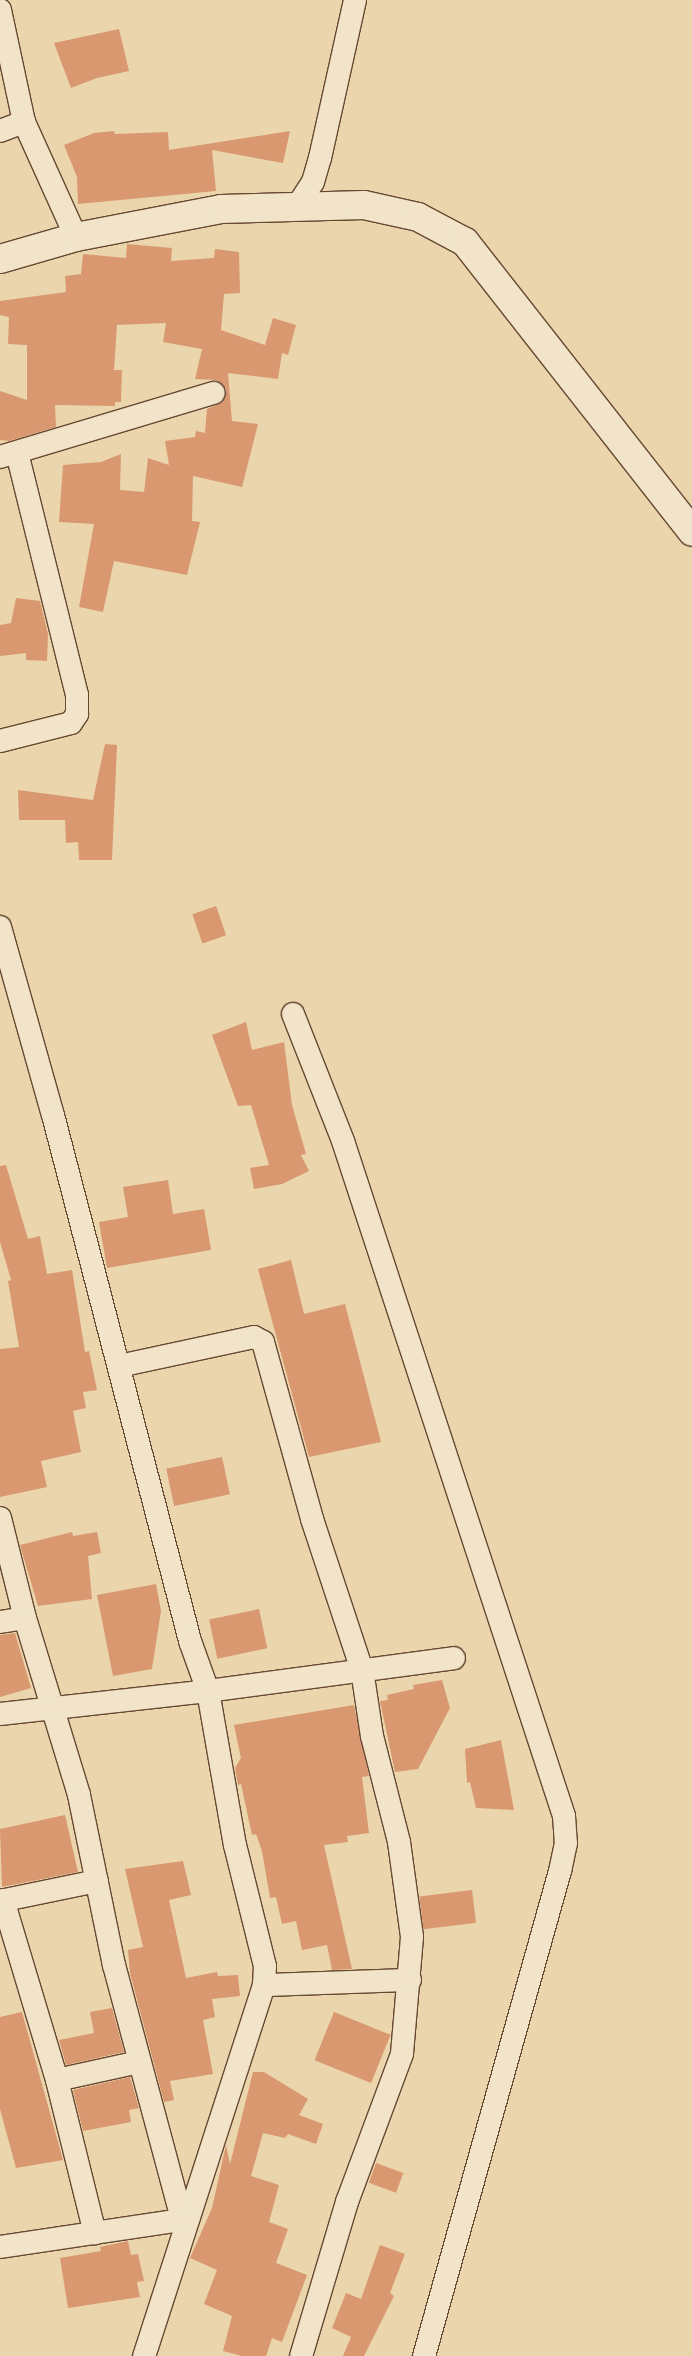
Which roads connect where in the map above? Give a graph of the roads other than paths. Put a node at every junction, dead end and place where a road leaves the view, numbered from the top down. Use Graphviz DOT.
graph roads {
  1 [pos="356,0"];
  2 [pos="0,10"];
  3 [pos="24,122"];
  4 [pos="0,131"];
  5 [pos="298,204"];
  6 [pos="76,237"];
  7 [pos="0,259"];
  8 [pos="214,393"];
  9 [pos="8,455"];
  10 [pos="692,532"];
  11 [pos="0,741"];
  12 [pos="0,927"];
  13 [pos="293,1014"];
  14 [pos="119,1366"];
  15 [pos="0,1518"];
  16 [pos="25,1618"];
  17 [pos="0,1622"];
  18 [pos="454,1658"];
  19 [pos="362,1670"];
  20 [pos="208,1691"];
  21 [pos="54,1706"];
  22 [pos="0,1714"];
  23 [pos="97,1881"];
  24 [pos="2,1900"];
  25 [pos="410,1980"];
  26 [pos="264,1985"];
  27 [pos="139,2062"];
  28 [pos="57,2080"];
  29 [pos="185,2219"];
  30 [pos="95,2234"];
  31 [pos="0,2247"];
  32 [pos="144,2356"];
  33 [pos="301,2356"];
  34 [pos="424,2356"];
  1 -- 5 [label="street"];
  2 -- 3 [label="street"];
  3 -- 4 [label="street"];
  3 -- 6 [label="street"];
  5 -- 6 [label="street"];
  5 -- 10 [label="street"];
  6 -- 7 [label="street"];
  8 -- 9 [label="street"];
  9 -- 11 [label="street"];
  12 -- 14 [label="street"];
  13 -- 34 [label="street"];
  14 -- 19 [label="street"];
  14 -- 20 [label="street"];
  15 -- 16 [label="street"];
  16 -- 17 [label="street"];
  16 -- 21 [label="street"];
  18 -- 19 [label="street"];
  19 -- 20 [label="street"];
  19 -- 25 [label="street"];
  20 -- 21 [label="street"];
  20 -- 26 [label="street"];
  21 -- 22 [label="street"];
  21 -- 23 [label="street"];
  23 -- 24 [label="street"];
  23 -- 27 [label="street"];
  24 -- 28 [label="street"];
  25 -- 26 [label="street"];
  25 -- 33 [label="street"];
  26 -- 29 [label="street"];
  27 -- 28 [label="street"];
  27 -- 29 [label="street"];
  28 -- 30 [label="street"];
  29 -- 30 [label="street"];
  29 -- 32 [label="street"];
  30 -- 31 [label="street"];
}
